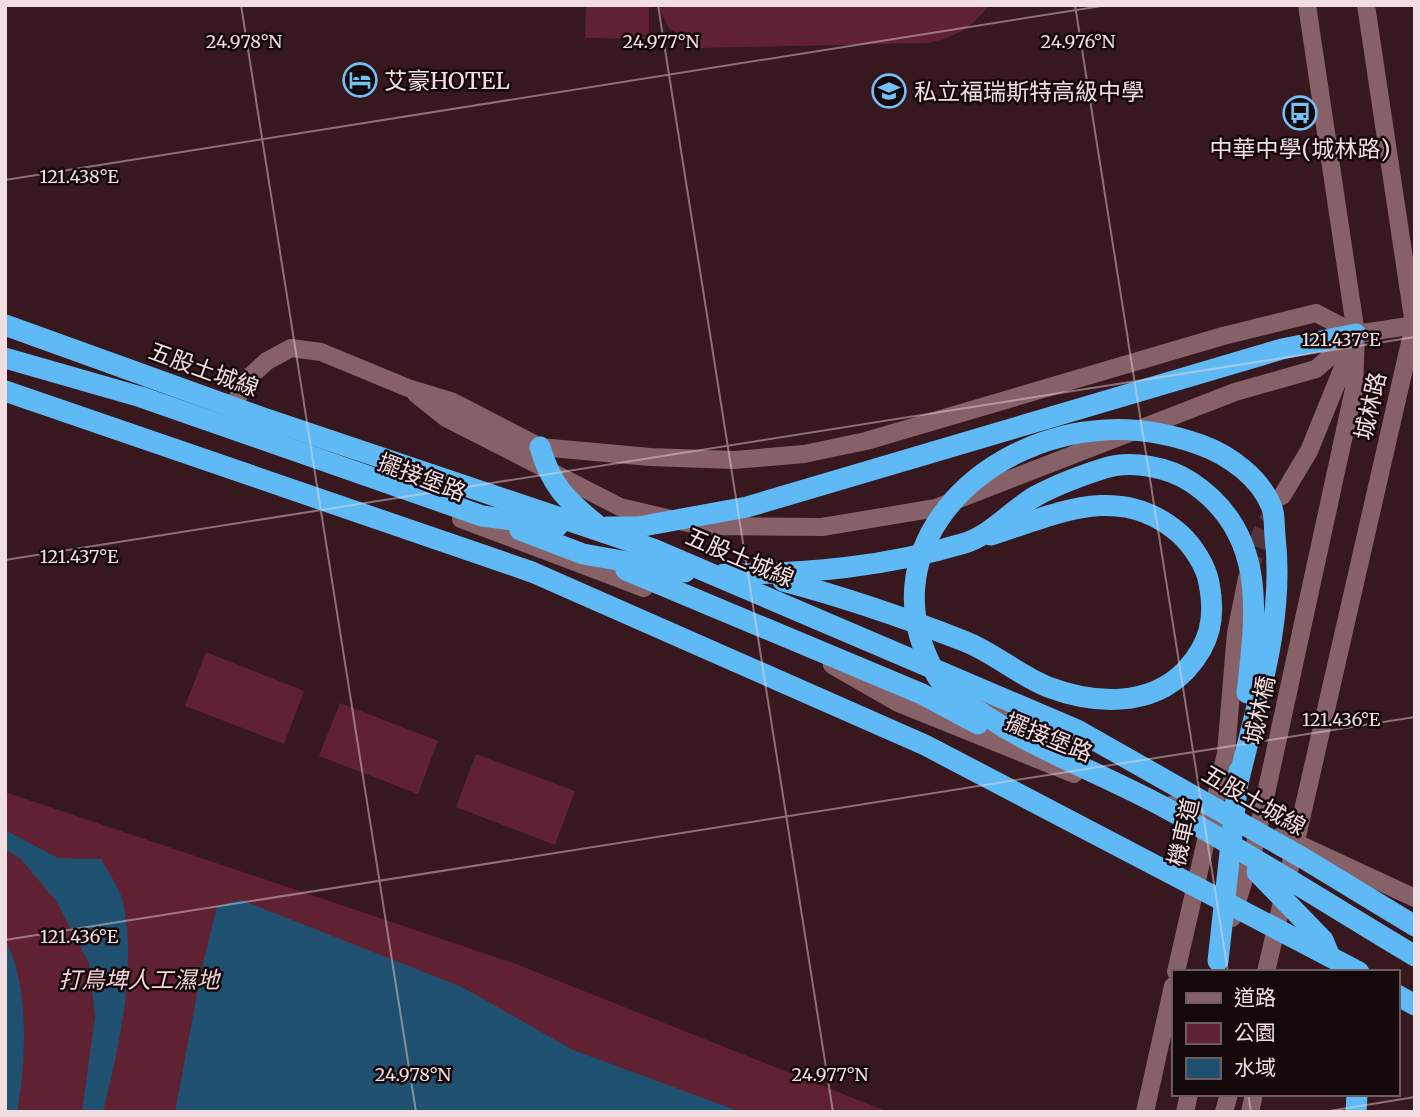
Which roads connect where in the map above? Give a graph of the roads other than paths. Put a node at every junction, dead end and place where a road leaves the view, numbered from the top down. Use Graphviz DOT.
graph roads {
  1 [pos="1307,5"];
  2 [pos="1366,5"];
  3 [pos="5,325"];
  4 [pos="1414,325"];
  5 [pos="1356,334"];
  6 [pos="5,356"];
  7 [pos="408,388"];
  8 [pos="5,391"];
  9 [pos="263,418"];
  10 [pos="224,428"];
  11 [pos="540,447"];
  12 [pos="1340,456"];
  13 [pos="547,472"];
  14 [pos="1282,496"];
  15 [pos="482,516"];
  16 [pos="969,542"];
  17 [pos="1247,578"];
  18 [pos="817,656"];
  19 [pos="1238,783"];
  20 [pos="1275,834"];
  21 [pos="1415,898"];
  22 [pos="1415,926"];
  23 [pos="1415,956"];
  24 [pos="1217,967"];
  25 [pos="1176,970"];
  26 [pos="1266,970"];
  27 [pos="1336,970"];
  28 [pos="1355,970"];
  29 [pos="1172,990"];
  30 [pos="1399,996"];
  31 [pos="1415,1005"];
  32 [pos="1145,1111"];
  1 -- 5 [label="street, 城林路"];
  2 -- 4 [label="street, 城林路"];
  3 -- 9 [label="highway, 五股土城線"];
  4 -- 5 [label="street"];
  4 -- 26 [label="street, 城林路"];
  5 -- 11 [label="street"];
  5 -- 12 [label="street, 城林路"];
  5 -- 13 [label="street"];
  5 -- 14 [label="street"];
  5 -- 15 [label="highway"];
  6 -- 10 [label="street, 擺接堡路"];
  6 -- 15 [label="highway"];
  7 -- 10 [label="street"];
  7 -- 11 [label="street"];
  7 -- 13 [label="street"];
  8 -- 28 [label="highway"];
  9 -- 22 [label="highway, 五股土城線"];
  9 -- 27 [label="highway"];
  10 -- 18 [label="street, 擺接堡路"];
  11 -- 13 [label="highway"];
  12 -- 24 [label="street, 城林橋"];
  13 -- 16 [label="highway"];
  15 -- 16 [label="highway"];
  16 -- 19 [label="highway"];
  17 -- 25 [label="street, 機車道"];
  18 -- 20 [label="street, 擺接堡路"];
  18 -- 20 [label="street, 擺接堡路"];
  19 -- 23 [label="highway"];
  19 -- 24 [label="highway"];
  20 -- 21 [label="street, 擺接堡路"];
  29 -- 32 [label="street"];
  30 -- 31 [label="highway"];
}
